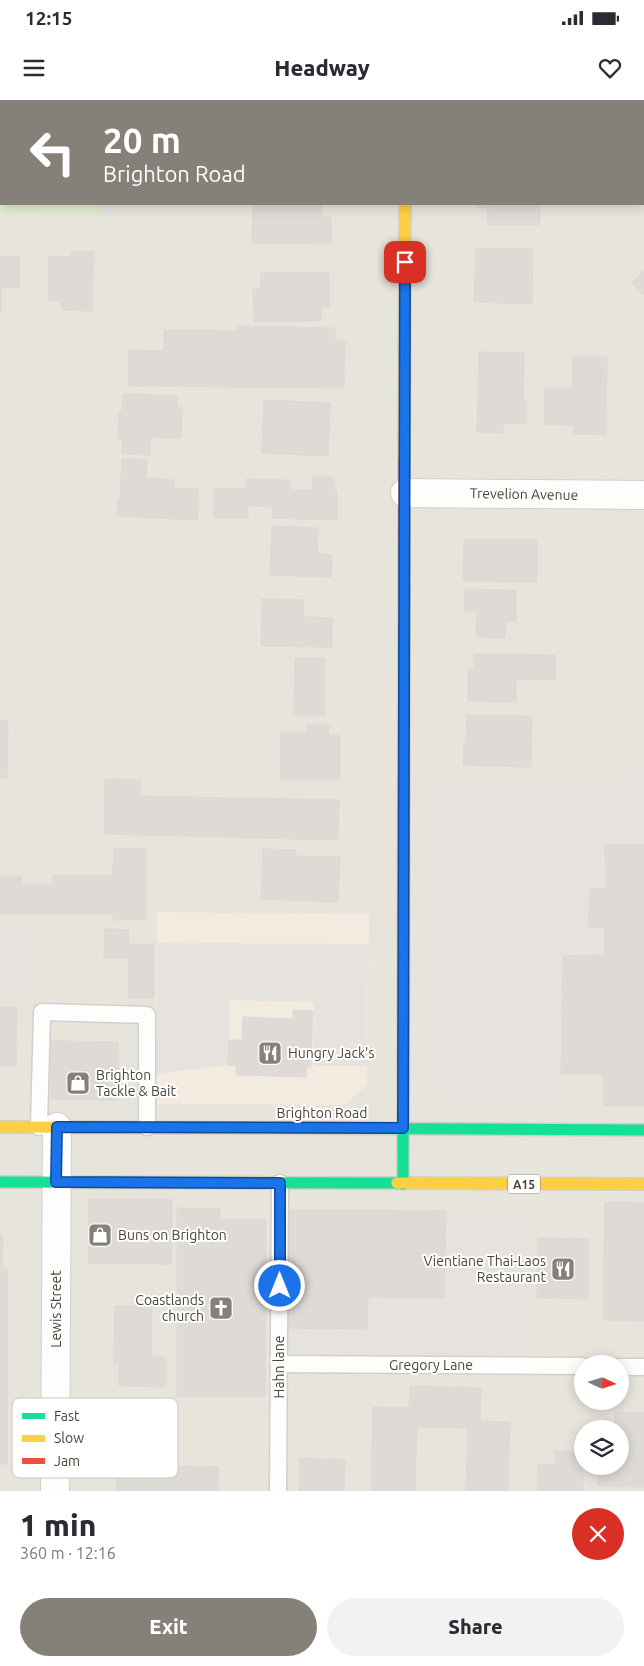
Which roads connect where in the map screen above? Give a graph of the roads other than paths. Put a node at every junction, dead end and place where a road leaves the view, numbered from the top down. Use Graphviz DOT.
graph roads {
  1 [pos="405,205"];
  2 [pos="405,493"];
  3 [pos="644,495"];
  4 [pos="0,1126"];
  5 [pos="48,1127"];
  6 [pos="147,1127"];
  7 [pos="403,1128"];
  8 [pos="644,1130"];
  9 [pos="0,1182"];
  10 [pos="56,1182"];
  11 [pos="280,1183"];
  12 [pos="403,1184"];
  13 [pos="644,1184"];
  14 [pos="279,1364"];
  15 [pos="574,1366"];
  16 [pos="629,1366"];
  17 [pos="644,1367"];
  18 [pos="55,1398"];
  19 [pos="55,1478"];
  20 [pos="55,1491"];
  21 [pos="278,1491"];
  1 -- 2 [label="main road"];
  2 -- 3 [label="street, Trevelion Avenue"];
  2 -- 7 [label="main road"];
  4 -- 5 [label="main road, Brighton Road"];
  5 -- 6 [label="main road, Brighton Road"];
  5 -- 6 [label="lane"];
  5 -- 10 [label="street, Lewis Street"];
  6 -- 7 [label="main road, Brighton Road"];
  7 -- 8 [label="main road, Brighton Road"];
  7 -- 12 [label="main road"];
  9 -- 10 [label="main road, A15"];
  10 -- 11 [label="main road, A15"];
  10 -- 18 [label="street, Lewis Street"];
  11 -- 12 [label="main road, A15"];
  11 -- 14 [label="lane, Hahn lane"];
  12 -- 13 [label="main road, A15"];
  14 -- 15 [label="lane, Gregory Lane"];
  14 -- 21 [label="lane, Hahn lane"];
  16 -- 17 [label="lane"];
  19 -- 20 [label="street, Lewis Street"];
}
